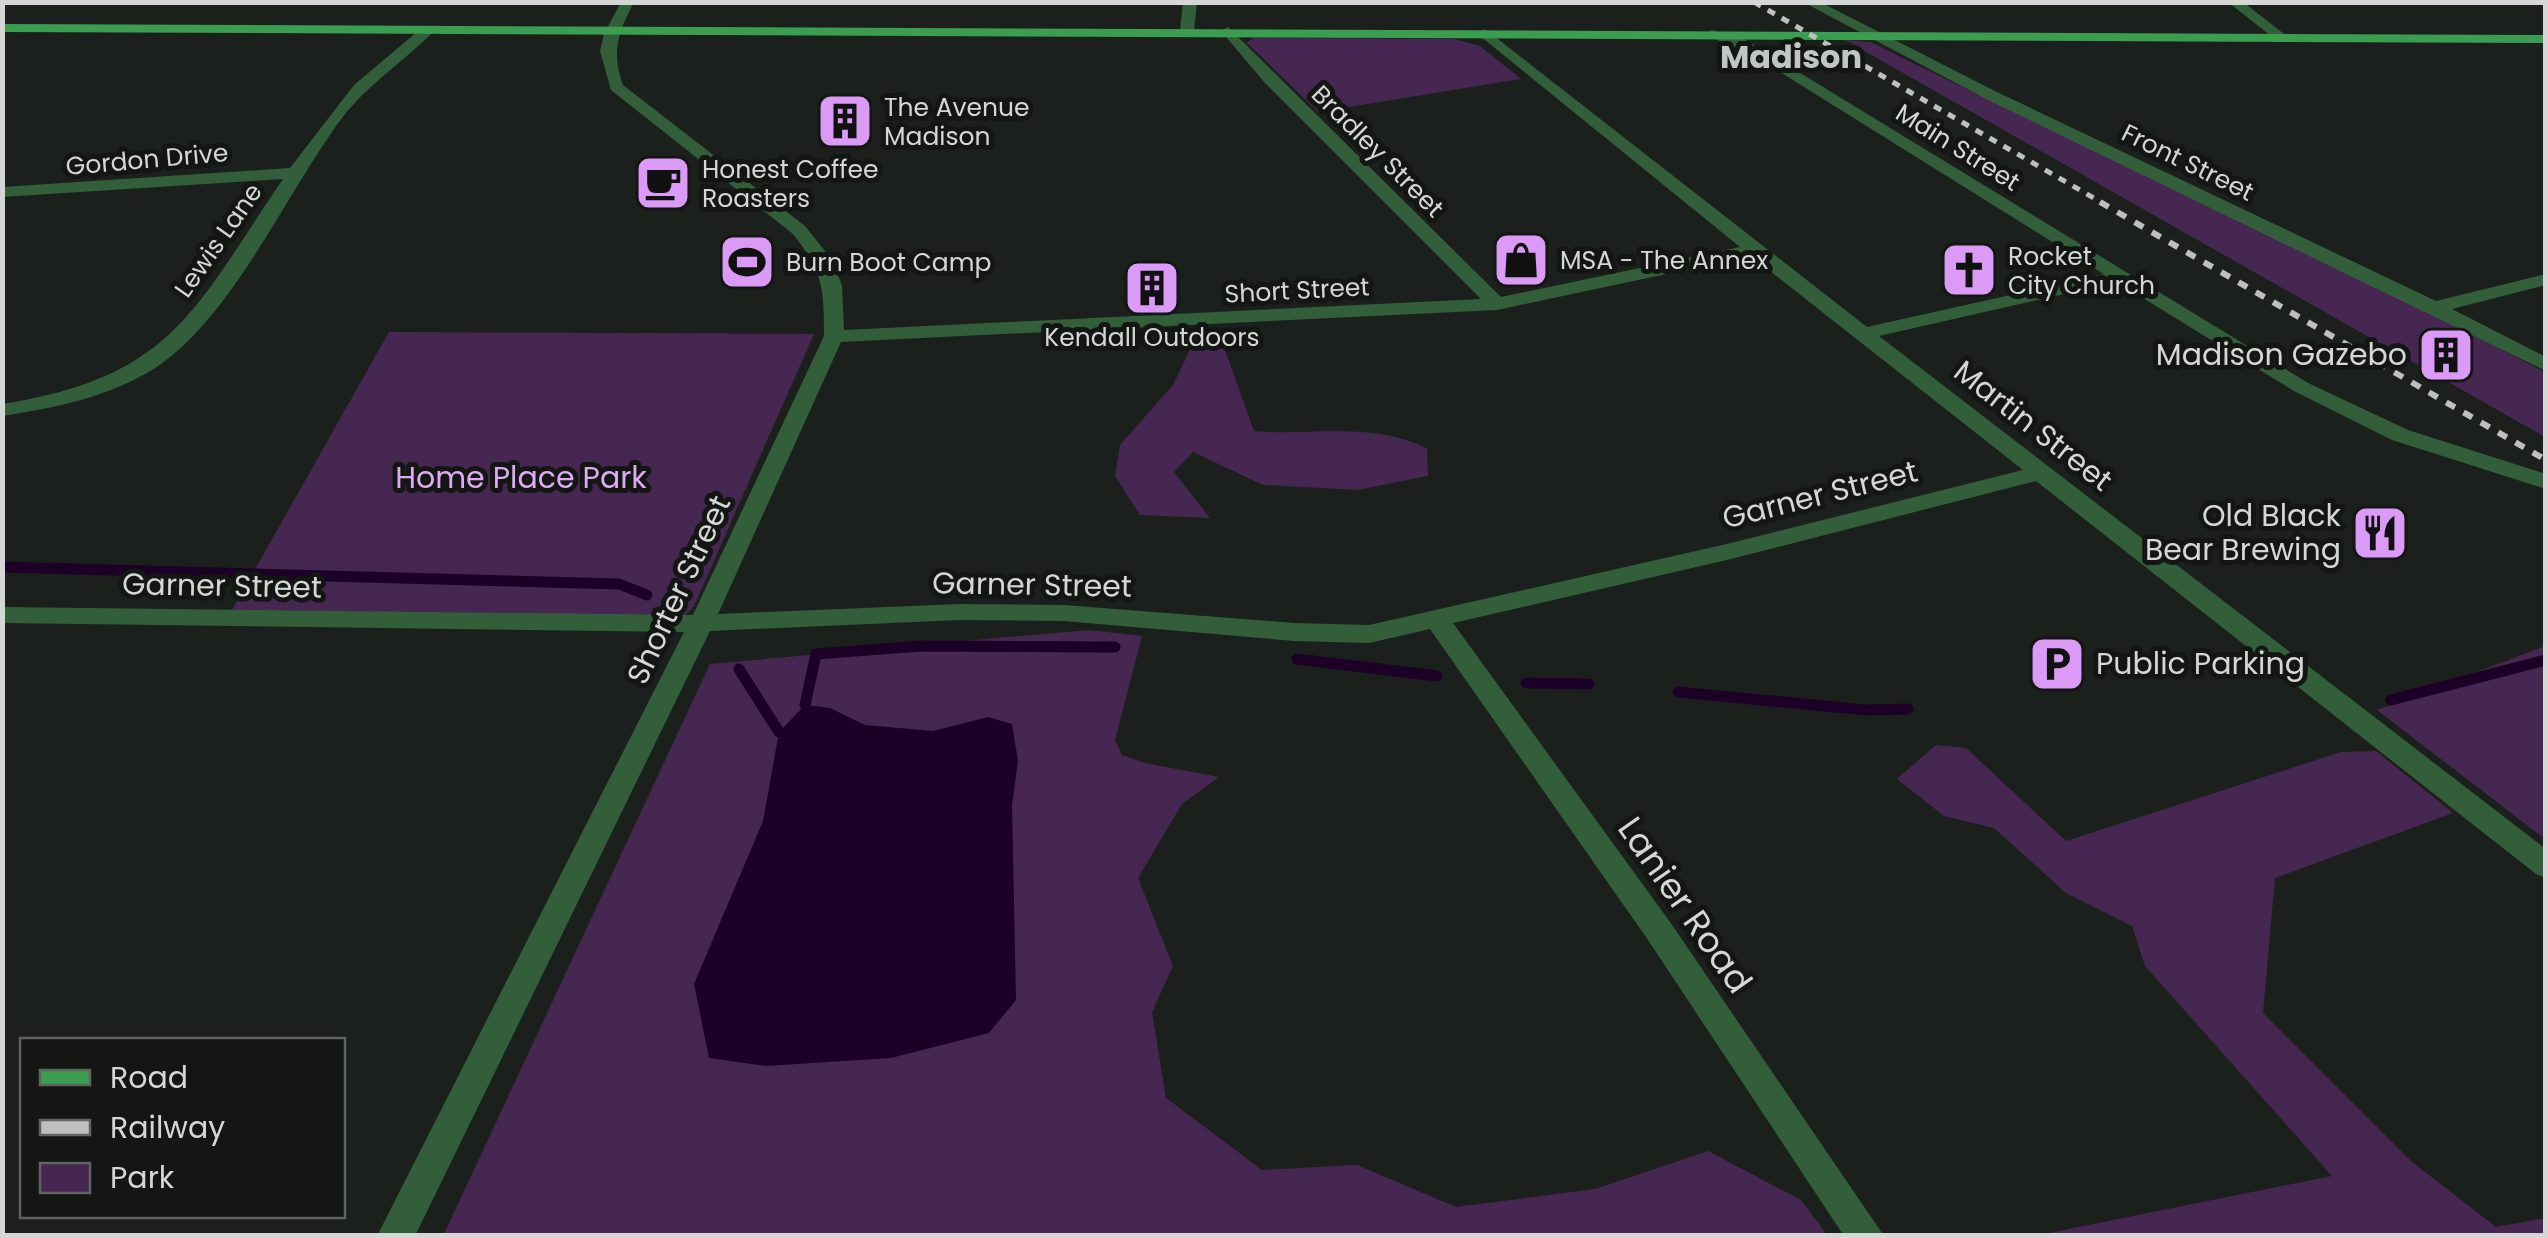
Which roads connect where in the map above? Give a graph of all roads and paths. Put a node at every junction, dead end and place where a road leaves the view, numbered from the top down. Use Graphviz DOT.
graph roads {
  1 [pos="628,2"];
  2 [pos="1190,2"];
  3 [pos="1809,2"];
  4 [pos="2234,2"];
  5 [pos="2,28"];
  6 [pos="429,29"];
  7 [pos="612,29"];
  8 [pos="1228,31"];
  9 [pos="1186,32"];
  10 [pos="1484,33"];
  11 [pos="1712,34"];
  12 [pos="1783,34"];
  13 [pos="1868,34"];
  14 [pos="2280,37"];
  15 [pos="2546,38"];
  16 [pos="1772,61"];
  17 [pos="295,173"];
  18 [pos="2,192"];
  19 [pos="1757,250"];
  20 [pos="2118,276"];
  21 [pos="2546,278"];
  22 [pos="1497,304"];
  23 [pos="2438,308"];
  24 [pos="1864,334"];
  25 [pos="834,336"];
  26 [pos="2546,365"];
  27 [pos="2,410"];
  28 [pos="2040,474"];
  29 [pos="2546,482"];
  30 [pos="2,615"];
  31 [pos="1438,621"];
  32 [pos="700,623"];
  33 [pos="2546,866"];
  34 [pos="395,1236"];
  35 [pos="1866,1236"];
  1 -- 7 [label="street"];
  2 -- 9 [label="street"];
  3 -- 13 [label="street, Front Street"];
  4 -- 14 [label="street"];
  5 -- 6 [label="main road"];
  6 -- 7 [label="main road"];
  6 -- 17 [label="street, Lewis Lane"];
  7 -- 9 [label="main road"];
  7 -- 25 [label="street, Shorter Street"];
  8 -- 9 [label="main road"];
  8 -- 10 [label="main road"];
  8 -- 22 [label="street, Bradley Street"];
  10 -- 11 [label="main road"];
  10 -- 19 [label="street, Martin Street"];
  11 -- 12 [label="main road"];
  11 -- 16 [label="street, Main Street"];
  12 -- 13 [label="main road"];
  12 -- 16 [label="street"];
  13 -- 14 [label="main road"];
  13 -- 23 [label="street, Front Street"];
  14 -- 15 [label="main road"];
  16 -- 20 [label="street, Main Street"];
  17 -- 18 [label="street, Gordon Drive"];
  17 -- 27 [label="street, Lewis Lane"];
  19 -- 22 [label="street, Short Street"];
  19 -- 24 [label="street, Martin Street"];
  20 -- 24 [label="street"];
  20 -- 29 [label="street, Main Street"];
  21 -- 23 [label="street"];
  22 -- 25 [label="street, Short Street"];
  23 -- 26 [label="street, Front Street"];
  24 -- 28 [label="street, Martin Street"];
  25 -- 32 [label="street, Shorter Street"];
  28 -- 31 [label="street, Garner Street"];
  28 -- 33 [label="street, Martin Street"];
  30 -- 32 [label="street, Garner Street"];
  31 -- 32 [label="street, Garner Street"];
  31 -- 35 [label="street, Lanier Road"];
  32 -- 34 [label="street, Shorter Street"];
}
